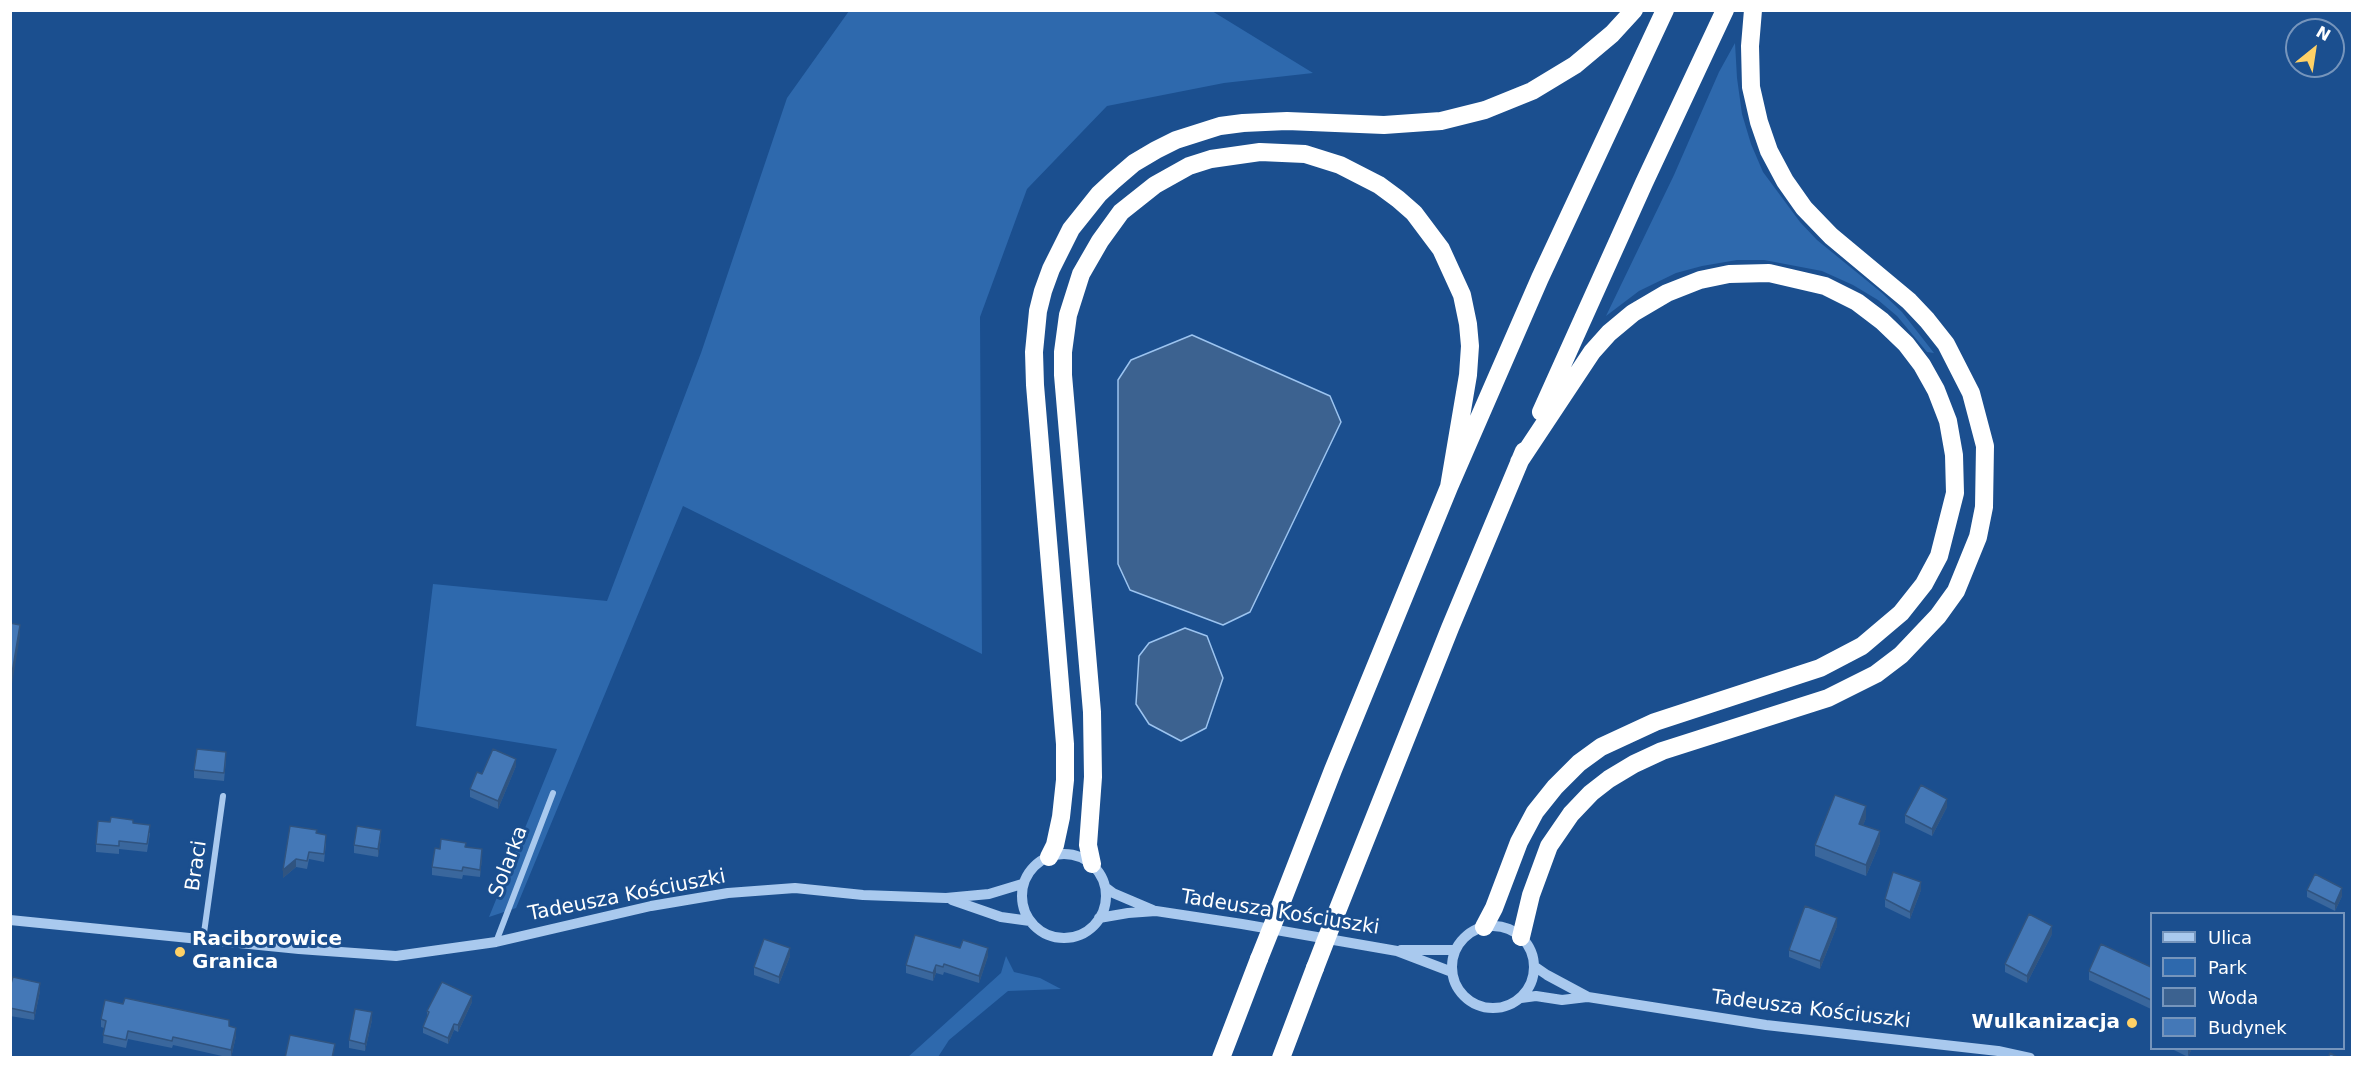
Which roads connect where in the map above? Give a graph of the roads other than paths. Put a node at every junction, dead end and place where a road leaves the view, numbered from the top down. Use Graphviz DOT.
graph roads {
  1 [pos="1634,10"];
  2 [pos="1665,10"];
  3 [pos="1725,10"];
  4 [pos="1753,10"];
  5 [pos="1519,462"];
  6 [pos="1449,487"];
  7 [pos="553,793"];
  8 [pos="223,796"];
  9 [pos="1049,857"];
  10 [pos="1092,864"];
  11 [pos="1022,884"];
  12 [pos="1105,886"];
  13 [pos="946,898"];
  14 [pos="1156,911"];
  15 [pos="1099,918"];
  16 [pos="10,920"];
  17 [pos="1030,921"];
  18 [pos="1484,927"];
  19 [pos="1521,937"];
  20 [pos="203,940"];
  21 [pos="496,942"];
  22 [pos="1455,950"];
  23 [pos="1397,951"];
  24 [pos="1534,966"];
  25 [pos="1452,972"];
  26 [pos="1588,997"];
  27 [pos="1521,998"];
  28 [pos="1221,1058"];
  29 [pos="1281,1058"];
  30 [pos="2030,1058"];
  1 -- 9 [label="highway"];
  2 -- 6 [label="highway"];
  3 -- 5 [label="highway"];
  4 -- 19 [label="highway"];
  5 -- 18 [label="highway"];
  5 -- 29 [label="highway, bridge"];
  6 -- 10 [label="highway"];
  6 -- 28 [label="highway, bridge"];
  7 -- 21 [label="street, Solarka"];
  8 -- 20 [label="street, Braci"];
  9 -- 10 [label="street"];
  9 -- 11 [label="street"];
  10 -- 12 [label="street"];
  11 -- 13 [label="street, Tadeusza Kościuszki"];
  11 -- 17 [label="street"];
  12 -- 14 [label="street, Tadeusza Kościuszki"];
  12 -- 15 [label="street"];
  13 -- 17 [label="street, Tadeusza Kościuszki"];
  13 -- 21 [label="street, Tadeusza Kościuszki"];
  14 -- 15 [label="street, Tadeusza Kościuszki"];
  14 -- 23 [label="street, Tadeusza Kościuszki"];
  15 -- 17 [label="street"];
  16 -- 20 [label="street, Tadeusza Kościuszki"];
  18 -- 19 [label="street"];
  18 -- 22 [label="street"];
  19 -- 24 [label="street"];
  20 -- 21 [label="street, Tadeusza Kościuszki"];
  22 -- 23 [label="street, Tadeusza Kościuszki"];
  22 -- 25 [label="street"];
  23 -- 25 [label="street, Tadeusza Kościuszki"];
  24 -- 26 [label="street, Tadeusza Kościuszki"];
  24 -- 27 [label="street"];
  25 -- 27 [label="street"];
  26 -- 27 [label="street, Tadeusza Kościuszki"];
  26 -- 30 [label="street, Tadeusza Kościuszki"];
}
